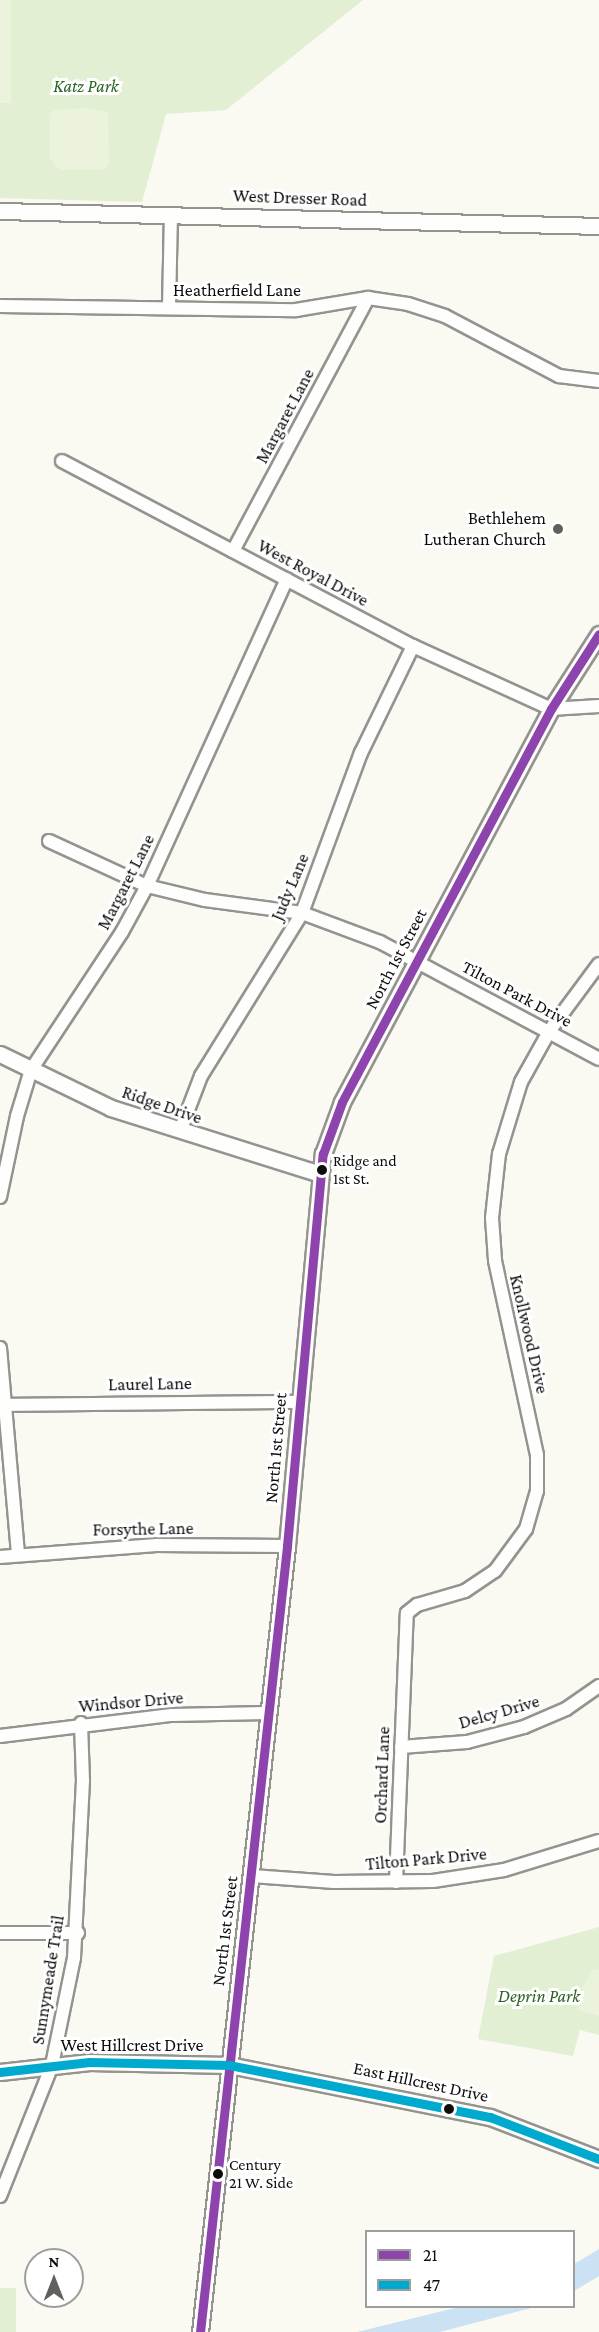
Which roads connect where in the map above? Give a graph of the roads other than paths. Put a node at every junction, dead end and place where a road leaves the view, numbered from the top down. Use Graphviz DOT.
graph roads {
  1 [pos="0,210"];
  2 [pos="171,214"];
  3 [pos="599,226"];
  4 [pos="368,298"];
  5 [pos="0,306"];
  6 [pos="169,308"];
  7 [pos="599,381"];
  8 [pos="62,461"];
  9 [pos="233,551"];
  10 [pos="287,579"];
  11 [pos="599,633"];
  12 [pos="413,646"];
  13 [pos="599,706"];
  14 [pos="550,709"];
  15 [pos="49,841"];
  16 [pos="147,886"];
  17 [pos="302,913"];
  18 [pos="417,962"];
  19 [pos="599,964"];
  20 [pos="550,1030"];
  21 [pos="0,1054"];
  22 [pos="599,1059"];
  23 [pos="31,1070"];
  24 [pos="180,1131"];
  25 [pos="320,1174"];
  26 [pos="0,1197"];
  27 [pos="0,1348"];
  28 [pos="300,1402"];
  29 [pos="3,1405"];
  30 [pos="287,1546"];
  31 [pos="18,1554"];
  32 [pos="0,1557"];
  33 [pos="404,1669"];
  34 [pos="599,1686"];
  35 [pos="266,1713"];
  36 [pos="81,1723"];
  37 [pos="0,1736"];
  38 [pos="401,1747"];
  39 [pos="599,1841"];
  40 [pos="252,1876"];
  41 [pos="396,1882"];
  42 [pos="0,1933"];
  43 [pos="78,1933"];
  44 [pos="52,2065"];
  45 [pos="229,2065"];
  46 [pos="0,2072"];
  47 [pos="599,2159"];
  48 [pos="0,2196"];
  49 [pos="200,2332"];
  1 -- 2 [label="street, West Dresser Road"];
  2 -- 3 [label="street, West Dresser Road"];
  2 -- 6 [label="street"];
  4 -- 6 [label="street, Heatherfield Lane"];
  4 -- 7 [label="street, Heatherfield Lane"];
  4 -- 9 [label="street, Margaret Lane"];
  5 -- 6 [label="street, Heatherfield Lane"];
  8 -- 9 [label="street, West Royal Drive"];
  9 -- 10 [label="street, West Royal Drive"];
  10 -- 12 [label="street, West Royal Drive"];
  10 -- 16 [label="street, Margaret Lane"];
  11 -- 14 [label="street, North 1st Street"];
  12 -- 14 [label="street, West Royal Drive"];
  12 -- 17 [label="street, Judy Lane"];
  13 -- 14 [label="street"];
  14 -- 18 [label="street, North 1st Street"];
  15 -- 16 [label="street, Tilton Park Drive"];
  16 -- 17 [label="street, Tilton Park Drive"];
  16 -- 23 [label="street, Margaret Lane"];
  17 -- 18 [label="street, Tilton Park Drive"];
  17 -- 24 [label="street, Judy Lane"];
  18 -- 20 [label="street, Tilton Park Drive"];
  18 -- 25 [label="street, North 1st Street"];
  19 -- 20 [label="street, Knollwood Drive"];
  20 -- 22 [label="street, Tilton Park Drive"];
  20 -- 33 [label="street, Knollwood Drive"];
  21 -- 23 [label="street, Ridge Drive"];
  23 -- 24 [label="street, Ridge Drive"];
  23 -- 26 [label="street, Margaret Lane"];
  24 -- 25 [label="street, Ridge Drive"];
  25 -- 28 [label="street, North 1st Street"];
  27 -- 29 [label="street"];
  28 -- 29 [label="street, Laurel Lane"];
  28 -- 30 [label="street, North 1st Street"];
  29 -- 31 [label="street"];
  30 -- 31 [label="street, Forsythe Lane"];
  30 -- 35 [label="street, North 1st Street"];
  31 -- 32 [label="street, Forsythe Lane"];
  33 -- 38 [label="street, Orchard Lane"];
  34 -- 38 [label="street, Delcy Drive"];
  35 -- 36 [label="street, Windsor Drive"];
  35 -- 40 [label="street, North 1st Street"];
  36 -- 37 [label="street, Windsor Drive"];
  36 -- 43 [label="street, Sunnymeade Trail"];
  38 -- 41 [label="street, Orchard Lane"];
  39 -- 41 [label="street, Tilton Park Drive"];
  40 -- 41 [label="street, Tilton Park Drive"];
  40 -- 45 [label="street, North 1st Street"];
  42 -- 43 [label="street"];
  43 -- 44 [label="street, Sunnymeade Trail"];
  44 -- 45 [label="street, West Hillcrest Drive"];
  44 -- 46 [label="street, West Hillcrest Drive"];
  44 -- 48 [label="street, Sunnymeade Trail"];
  45 -- 47 [label="street, East Hillcrest Drive"];
  45 -- 49 [label="street, North 1st Street"];
}
